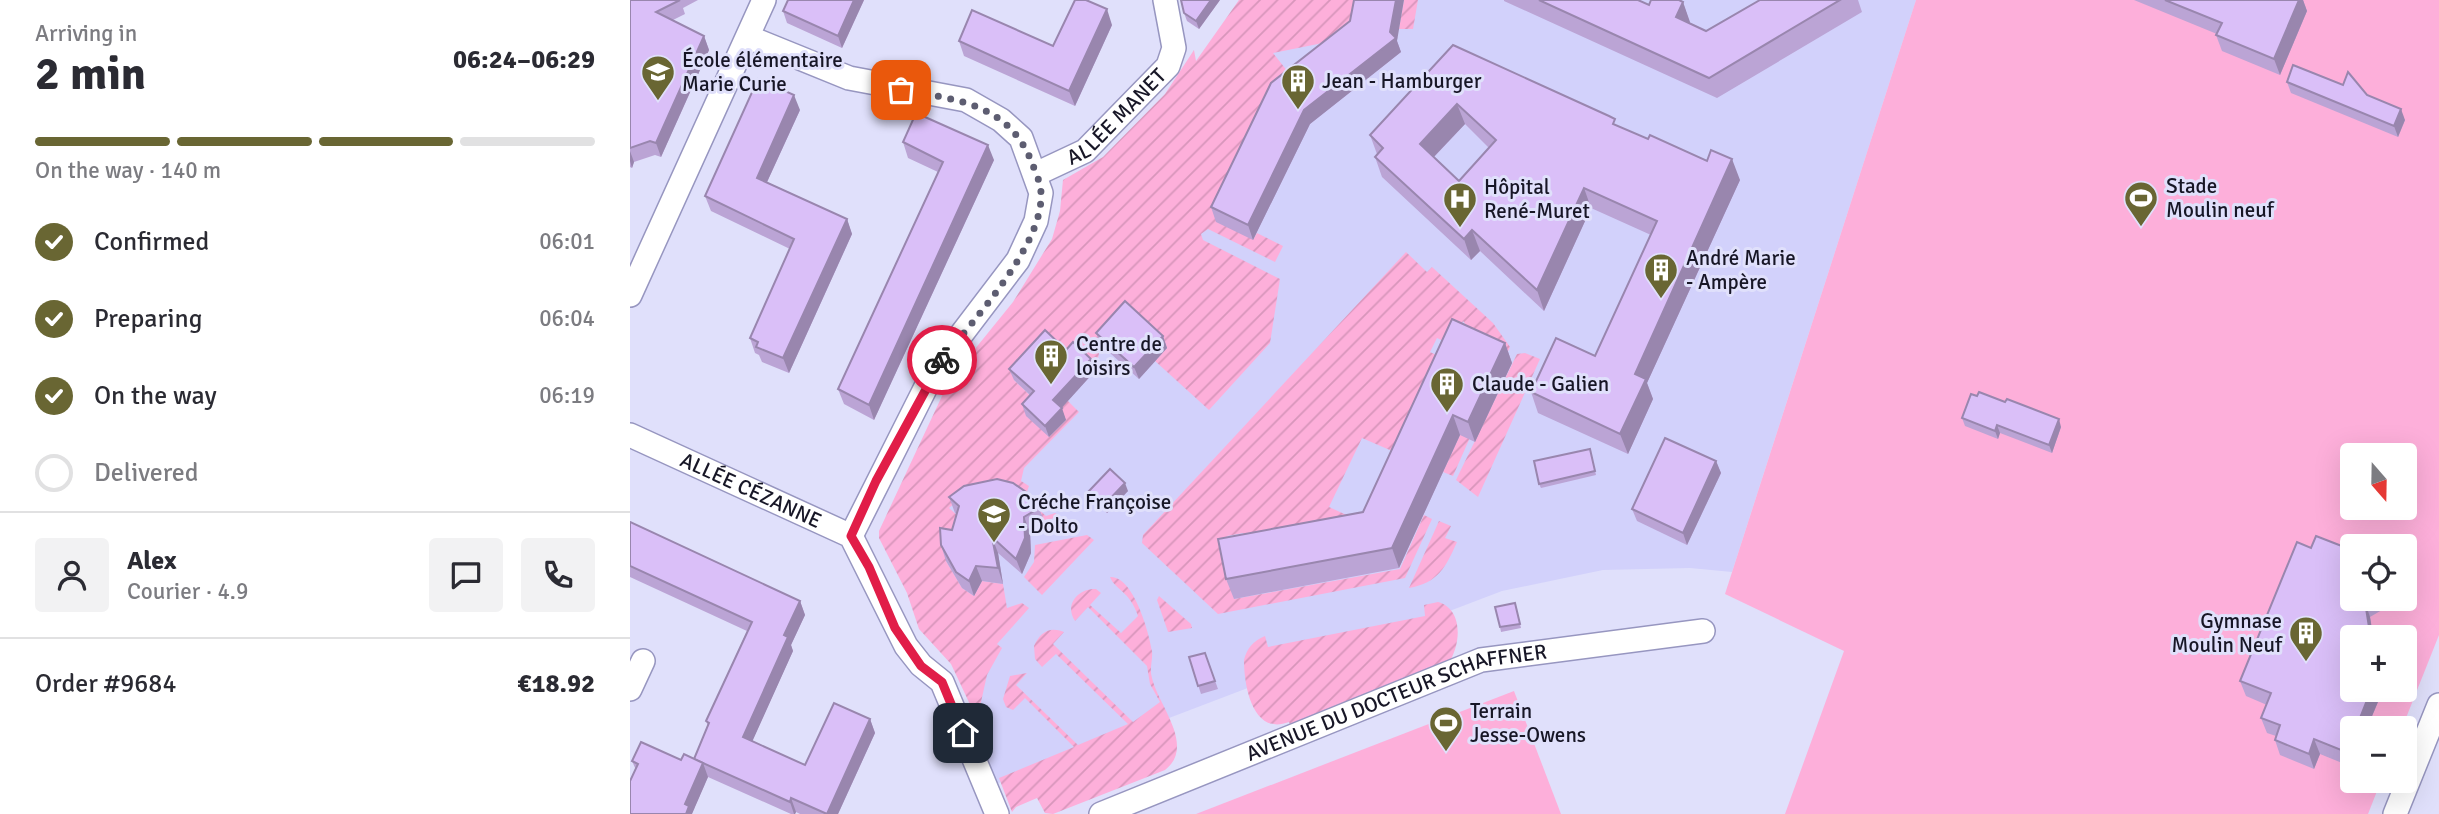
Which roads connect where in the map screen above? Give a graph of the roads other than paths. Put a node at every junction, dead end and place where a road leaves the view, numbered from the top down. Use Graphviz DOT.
graph roads {
  1 [pos="764,0"];
  2 [pos="1165,0"];
  3 [pos="748,37"];
  4 [pos="1036,174"];
  5 [pos="630,295"];
  6 [pos="630,435"];
  7 [pos="851,536"];
  8 [pos="1703,631"];
  9 [pos="643,661"];
  10 [pos="630,689"];
  11 [pos="2439,705"];
  12 [pos="997,814"];
  13 [pos="1101,814"];
  14 [pos="2395,814"];
  1 -- 3 [label="street"];
  2 -- 4 [label="street, ALLÉE MANET"];
  3 -- 4 [label="street"];
  3 -- 5 [label="street"];
  4 -- 7 [label="street"];
  6 -- 7 [label="street, ALLÉE CÉZANNE"];
  7 -- 12 [label="street"];
  8 -- 13 [label="street, AVENUE DU DOCTEUR SCHAFFNER"];
  9 -- 10 [label="street"];
  11 -- 14 [label="street"];
}
